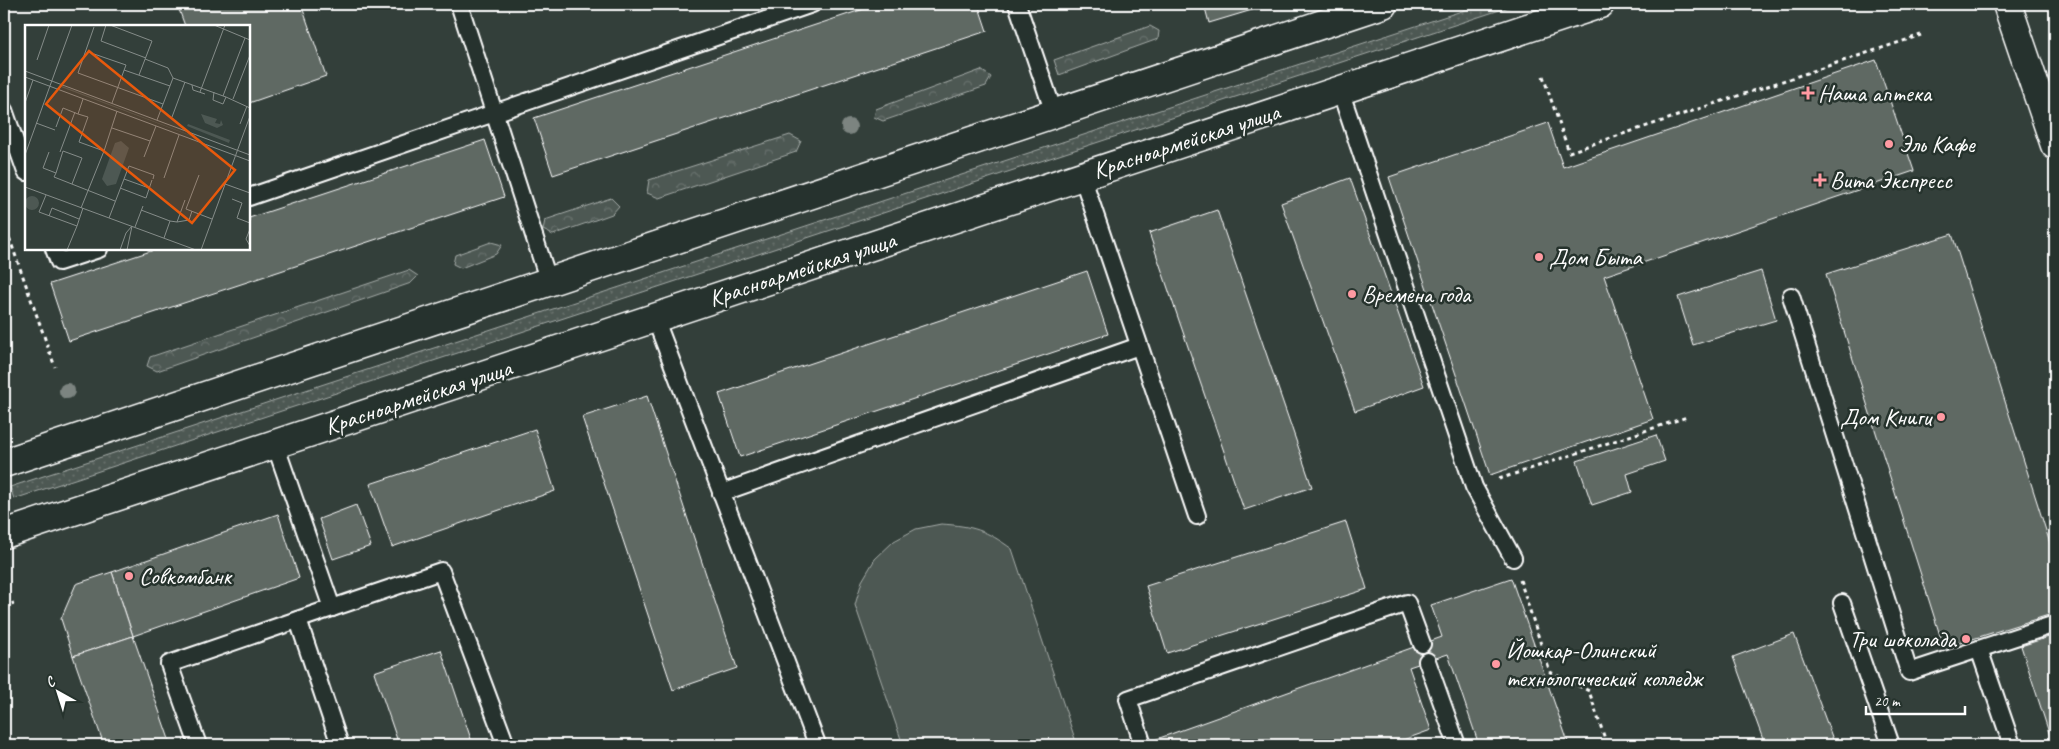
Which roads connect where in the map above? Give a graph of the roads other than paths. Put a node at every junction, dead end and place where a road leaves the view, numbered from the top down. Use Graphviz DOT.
graph roads {
  1 [pos="459,4"];
  2 [pos="812,4"];
  3 [pos="1017,4"];
  4 [pos="1383,4"];
  5 [pos="1600,4"];
  6 [pos="2007,4"];
  7 [pos="1340,90"];
  8 [pos="4,110"];
  9 [pos="494,113"];
  10 [pos="1054,113"];
  11 [pos="2055,145"];
  12 [pos="25,169"];
  13 [pos="1082,176"];
  14 [pos="250,197"];
  15 [pos="54,250"];
  16 [pos="95,250"];
  17 [pos="549,282"];
  18 [pos="1791,296"];
  19 [pos="655,318"];
  20 [pos="1139,346"];
  21 [pos="275,444"];
  22 [pos="4,463"];
  23 [pos="721,493"];
  24 [pos="1197,516"];
  25 [pos="4,534"];
  26 [pos="1512,558"];
  27 [pos="1842,604"];
  28 [pos="332,608"];
  29 [pos="298,620"];
  30 [pos="2055,624"];
  31 [pos="1422,644"];
  32 [pos="1979,649"];
  33 [pos="1427,661"];
  34 [pos="198,745"];
  35 [pos="340,745"];
  36 [pos="506,745"];
  37 [pos="816,745"];
  38 [pos="1143,745"];
  39 [pos="1457,745"];
  40 [pos="1891,745"];
  41 [pos="2012,745"];
  1 -- 9 [label="lane"];
  2 -- 9 [label="lane"];
  3 -- 10 [label="lane"];
  4 -- 10 [label="main road"];
  5 -- 7 [label="main road, Красноармейская улица"];
  6 -- 11 [label="main road"];
  7 -- 13 [label="main road, Красноармейская улица"];
  7 -- 26 [label="lane"];
  8 -- 12 [label="lane"];
  9 -- 14 [label="lane"];
  9 -- 17 [label="lane"];
  10 -- 17 [label="main road"];
  13 -- 19 [label="main road, Красноармейская улица"];
  13 -- 20 [label="lane"];
  15 -- 16 [label="lane"];
  17 -- 22 [label="main road"];
  18 -- 32 [label="lane"];
  19 -- 21 [label="main road, Красноармейская улица"];
  19 -- 23 [label="lane"];
  20 -- 23 [label="lane"];
  20 -- 24 [label="lane"];
  21 -- 25 [label="main road, Красноармейская улица"];
  21 -- 28 [label="lane"];
  23 -- 37 [label="lane"];
  27 -- 40 [label="lane"];
  28 -- 29 [label="lane"];
  28 -- 36 [label="lane"];
  29 -- 34 [label="lane"];
  29 -- 35 [label="lane"];
  30 -- 32 [label="lane"];
  31 -- 38 [label="lane"];
  32 -- 41 [label="lane"];
  33 -- 39 [label="lane"];
}
